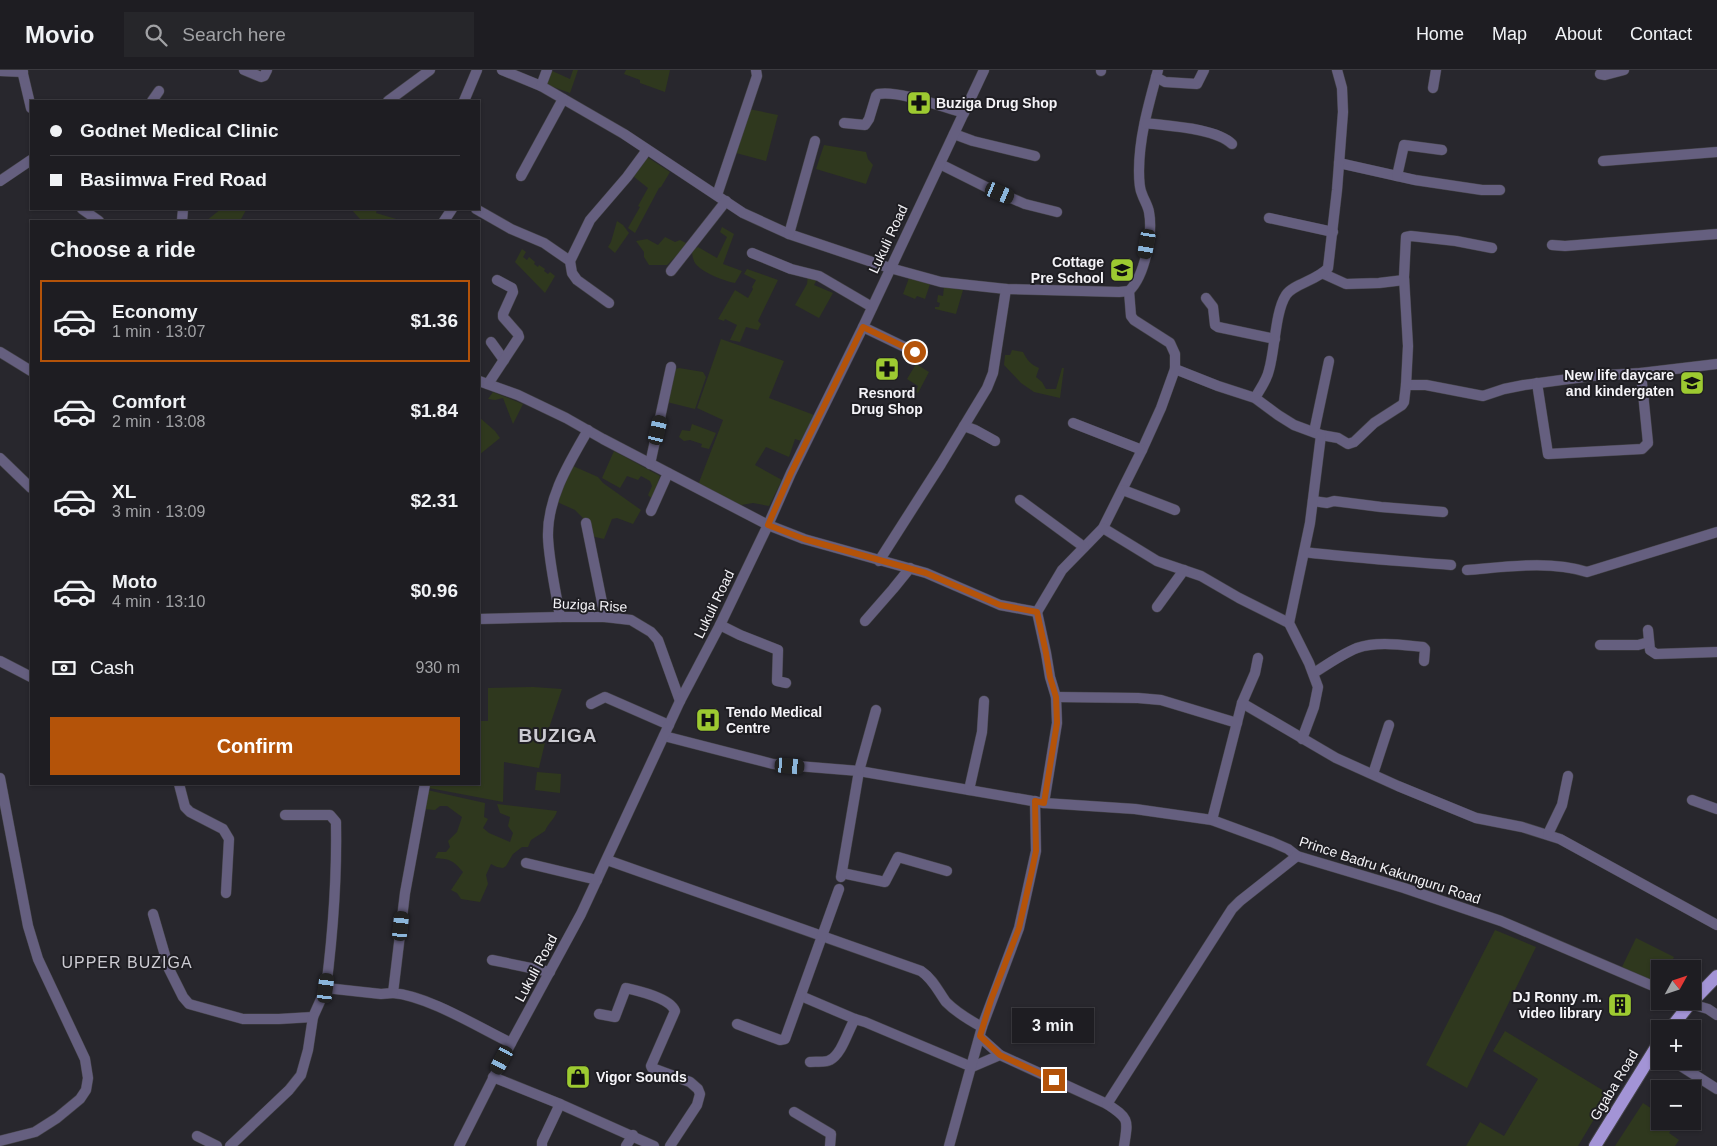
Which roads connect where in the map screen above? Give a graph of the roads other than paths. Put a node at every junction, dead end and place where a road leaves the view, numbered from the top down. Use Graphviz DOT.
graph roads {
  1 [pos="244,70"];
  2 [pos="267,70"];
  3 [pos="430,70"];
  4 [pos="477,70"];
  5 [pos="502,70"];
  6 [pos="548,70"];
  7 [pos="756,70"];
  8 [pos="984,70"];
  9 [pos="1204,70"];
  10 [pos="1338,70"];
  11 [pos="1436,70"];
  12 [pos="1624,70"];
  13 [pos="0,71"];
  14 [pos="22,71"];
  15 [pos="1157,74"];
  16 [pos="1600,74"];
  17 [pos="541,86"];
  18 [pos="1433,88"];
  19 [pos="159,91"];
  20 [pos="563,99"];
  21 [pos="153,100"];
  22 [pos="389,100"];
  23 [pos="465,100"];
  24 [pos="30,104"];
  25 [pos="964,113"];
  26 [pos="844,123"];
  27 [pos="1145,123"];
  28 [pos="954,134"];
  29 [pos="815,141"];
  30 [pos="1232,144"];
  31 [pos="647,150"];
  32 [pos="1442,150"];
  33 [pos="1717,152"];
  34 [pos="1035,156"];
  35 [pos="30,161"];
  36 [pos="1603,161"];
  37 [pos="940,164"];
  38 [pos="1339,164"];
  39 [pos="521,176"];
  40 [pos="1398,176"];
  41 [pos="0,181"];
  42 [pos="1500,190"];
  43 [pos="721,198"];
  44 [pos="83,210"];
  45 [pos="478,210"];
  46 [pos="1057,212"];
  47 [pos="1269,218"];
  48 [pos="98,220"];
  49 [pos="1333,232"];
  50 [pos="789,234"];
  51 [pos="1717,234"];
  52 [pos="1552,245"];
  53 [pos="1492,248"];
  54 [pos="752,253"];
  55 [pos="570,261"];
  56 [pos="890,268"];
  57 [pos="671,271"];
  58 [pos="1324,274"];
  59 [pos="497,280"];
  60 [pos="1404,280"];
  61 [pos="1006,289"];
  62 [pos="1129,292"];
  63 [pos="1206,298"];
  64 [pos="609,303"];
  65 [pos="872,307"];
  66 [pos="863,327"];
  67 [pos="1275,339"];
  68 [pos="491,342"];
  69 [pos="0,352"];
  70 [pos="915,352"];
  71 [pos="504,360"];
  72 [pos="1329,361"];
  73 [pos="1717,364"];
  74 [pos="671,367"];
  75 [pos="1175,369"];
  76 [pos="30,370"];
  77 [pos="1642,374"];
  78 [pos="483,382"];
  79 [pos="1537,383"];
  80 [pos="1406,385"];
  81 [pos="1256,398"];
  82 [pos="1073,423"];
  83 [pos="964,426"];
  84 [pos="588,430"];
  85 [pos="1317,434"];
  86 [pos="995,441"];
  87 [pos="1142,450"];
  88 [pos="0,458"];
  89 [pos="650,464"];
  90 [pos="668,473"];
  91 [pos="30,487"];
  92 [pos="1123,490"];
  93 [pos="1020,500"];
  94 [pos="1313,501"];
  95 [pos="1175,510"];
  96 [pos="651,511"];
  97 [pos="1443,512"];
  98 [pos="586,524"];
  99 [pos="768,525"];
  100 [pos="1102,528"];
  101 [pos="1717,532"];
  102 [pos="1084,547"];
  103 [pos="1304,552"];
  104 [pos="879,561"];
  105 [pos="1450,566"];
  106 [pos="910,568"];
  107 [pos="1184,570"];
  108 [pos="1467,570"];
  109 [pos="1157,607"];
  110 [pos="1037,612"];
  111 [pos="560,617"];
  112 [pos="605,617"];
  113 [pos="480,619"];
  114 [pos="865,621"];
  115 [pos="1289,624"];
  116 [pos="720,625"];
  117 [pos="1648,630"];
  118 [pos="1649,642"];
  119 [pos="1600,645"];
  120 [pos="1717,652"];
  121 [pos="1258,658"];
  122 [pos="0,661"];
  123 [pos="1424,661"];
  124 [pos="1314,674"];
  125 [pos="30,676"];
  126 [pos="786,683"];
  127 [pos="1056,697"];
  128 [pos="680,701"];
  129 [pos="984,701"];
  130 [pos="1242,703"];
  131 [pos="591,704"];
  132 [pos="876,710"];
  133 [pos="1237,723"];
  134 [pos="669,725"];
  135 [pos="1389,725"];
  136 [pos="664,736"];
  137 [pos="1302,739"];
  138 [pos="859,772"];
  139 [pos="1373,774"];
  140 [pos="1568,776"];
  141 [pos="0,778"];
  142 [pos="179,785"];
  143 [pos="425,785"];
  144 [pos="969,790"];
  145 [pos="1692,800"];
  146 [pos="1039,802"];
  147 [pos="1717,809"];
  148 [pos="285,815"];
  149 [pos="1212,820"];
  150 [pos="0,823"];
  151 [pos="10,830"];
  152 [pos="1548,834"];
  153 [pos="1297,856"];
  154 [pos="607,860"];
  155 [pos="526,864"];
  156 [pos="947,871"];
  157 [pos="597,880"];
  158 [pos="840,889"];
  159 [pos="226,893"];
  160 [pos="153,914"];
  161 [pos="1717,925"];
  162 [pos="822,937"];
  163 [pos="492,960"];
  164 [pos="550,972"];
  165 [pos="1717,976"];
  166 [pos="1651,985"];
  167 [pos="326,988"];
  168 [pos="1701,990"];
  169 [pos="393,993"];
  170 [pos="801,996"];
  171 [pos="1701,1007"];
  172 [pos="599,1014"];
  173 [pos="1717,1015"];
  174 [pos="314,1016"];
  175 [pos="855,1019"];
  176 [pos="737,1024"];
  177 [pos="981,1032"];
  178 [pos="511,1043"];
  179 [pos="1000,1055"];
  180 [pos="1651,1059"];
  181 [pos="810,1062"];
  182 [pos="972,1067"];
  183 [pos="1687,1070"];
  184 [pos="493,1077"];
  185 [pos="1717,1089"];
  186 [pos="560,1104"];
  187 [pos="1107,1104"];
  188 [pos="794,1112"];
  189 [pos="633,1135"];
  190 [pos="197,1136"];
  191 [pos="0,1141"];
  192 [pos="217,1146"];
  193 [pos="230,1146"];
  194 [pos="459,1146"];
  195 [pos="542,1146"];
  196 [pos="626,1146"];
  197 [pos="654,1146"];
  198 [pos="670,1146"];
  199 [pos="830,1146"];
  200 [pos="949,1146"];
  201 [pos="1124,1146"];
  202 [pos="1595,1146"];
  1 -- 2 [label="street"];
  3 -- 22 [label="street"];
  4 -- 23 [label="street"];
  5 -- 17 [label="street"];
  6 -- 17 [label="street"];
  7 -- 43 [label="street"];
  8 -- 25 [label="street, Lukuli Road"];
  9 -- 15 [label="street"];
  10 -- 38 [label="street"];
  11 -- 18 [label="street"];
  12 -- 16 [label="street"];
  13 -- 14 [label="street"];
  14 -- 24 [label="street"];
  15 -- 27 [label="street"];
  17 -- 20 [label="street"];
  19 -- 21 [label="street"];
  20 -- 31 [label="street"];
  20 -- 39 [label="street"];
  25 -- 26 [label="street"];
  25 -- 28 [label="street, Lukuli Road"];
  27 -- 30 [label="street"];
  27 -- 62 [label="street"];
  28 -- 34 [label="street"];
  28 -- 37 [label="street, Lukuli Road"];
  29 -- 50 [label="street"];
  31 -- 43 [label="street"];
  31 -- 55 [label="street"];
  32 -- 40 [label="street"];
  33 -- 36 [label="street"];
  35 -- 41 [label="street"];
  37 -- 46 [label="street"];
  37 -- 56 [label="street, Lukuli Road"];
  38 -- 40 [label="street"];
  38 -- 49 [label="street"];
  40 -- 42 [label="street"];
  43 -- 50 [label="street"];
  43 -- 57 [label="street"];
  44 -- 48 [label="street"];
  45 -- 55 [label="street"];
  47 -- 49 [label="street"];
  49 -- 58 [label="street"];
  50 -- 56 [label="street"];
  51 -- 52 [label="street"];
  53 -- 60 [label="street"];
  54 -- 65 [label="street"];
  55 -- 64 [label="street"];
  56 -- 61 [label="street"];
  56 -- 65 [label="street, Lukuli Road"];
  58 -- 60 [label="street"];
  58 -- 67 [label="street"];
  59 -- 71 [label="street"];
  60 -- 80 [label="street"];
  61 -- 62 [label="street"];
  61 -- 83 [label="street"];
  62 -- 75 [label="street"];
  63 -- 67 [label="street"];
  65 -- 66 [label="street, Lukuli Road"];
  66 -- 70 [label="street"];
  66 -- 99 [label="street, Lukuli Road"];
  67 -- 81 [label="street"];
  68 -- 71 [label="street"];
  69 -- 76 [label="street"];
  71 -- 78 [label="street"];
  72 -- 85 [label="street"];
  73 -- 77 [label="street"];
  74 -- 89 [label="street"];
  75 -- 81 [label="street"];
  75 -- 87 [label="street"];
  77 -- 79 [label="street"];
  77 -- 79 [label="street"];
  78 -- 84 [label="street"];
  79 -- 80 [label="street"];
  80 -- 85 [label="street"];
  81 -- 85 [label="street"];
  82 -- 87 [label="street"];
  83 -- 86 [label="street"];
  83 -- 104 [label="street"];
  84 -- 89 [label="street"];
  84 -- 111 [label="street"];
  85 -- 94 [label="street"];
  87 -- 92 [label="street"];
  88 -- 91 [label="street"];
  89 -- 90 [label="street"];
  90 -- 96 [label="street"];
  90 -- 99 [label="street"];
  92 -- 95 [label="street"];
  92 -- 100 [label="street"];
  93 -- 102 [label="street"];
  94 -- 97 [label="street"];
  94 -- 103 [label="street"];
  98 -- 112 [label="street"];
  99 -- 104 [label="street"];
  99 -- 116 [label="street, Lukuli Road"];
  100 -- 102 [label="street"];
  100 -- 107 [label="street"];
  101 -- 108 [label="street"];
  102 -- 110 [label="street"];
  103 -- 105 [label="street"];
  103 -- 115 [label="street"];
  104 -- 106 [label="street"];
  106 -- 110 [label="street"];
  106 -- 114 [label="street"];
  107 -- 109 [label="street"];
  107 -- 115 [label="street"];
  110 -- 127 [label="street"];
  111 -- 112 [label="street, Buziga Rise"];
  111 -- 113 [label="street, Buziga Rise"];
  112 -- 128 [label="street, Buziga Rise"];
  115 -- 124 [label="street"];
  116 -- 126 [label="street"];
  116 -- 128 [label="street, Lukuli Road"];
  117 -- 118 [label="street"];
  118 -- 119 [label="street"];
  118 -- 120 [label="street"];
  121 -- 130 [label="street"];
  122 -- 125 [label="street"];
  123 -- 124 [label="street"];
  124 -- 137 [label="street"];
  127 -- 133 [label="street"];
  127 -- 146 [label="street"];
  128 -- 134 [label="street, Lukuli Road"];
  129 -- 144 [label="street"];
  130 -- 133 [label="street"];
  130 -- 137 [label="street"];
  131 -- 134 [label="street"];
  132 -- 138 [label="street"];
  133 -- 149 [label="street"];
  134 -- 136 [label="street, Lukuli Road"];
  135 -- 139 [label="street"];
  136 -- 138 [label="street, Prince Badru Kakunguru Road"];
  136 -- 154 [label="street, Lukuli Road"];
  137 -- 139 [label="street"];
  138 -- 144 [label="street, Prince Badru Kakunguru Road"];
  138 -- 156 [label="street"];
  139 -- 152 [label="street"];
  140 -- 152 [label="street"];
  141 -- 151 [label="street"];
  142 -- 159 [label="street"];
  143 -- 169 [label="street"];
  144 -- 146 [label="street, Prince Badru Kakunguru Road"];
  145 -- 147 [label="street"];
  146 -- 149 [label="street, Prince Badru Kakunguru Road"];
  146 -- 177 [label="street"];
  148 -- 167 [label="street"];
  149 -- 153 [label="street, Prince Badru Kakunguru Road"];
  150 -- 151 [label="street"];
  151 -- 191 [label="street"];
  152 -- 161 [label="street"];
  153 -- 166 [label="street, Prince Badru Kakunguru Road"];
  153 -- 187 [label="street"];
  154 -- 157 [label="street, Lukuli Road"];
  154 -- 162 [label="street"];
  155 -- 157 [label="street"];
  157 -- 164 [label="street, Lukuli Road"];
  158 -- 162 [label="street"];
  160 -- 174 [label="street"];
  162 -- 170 [label="street"];
  162 -- 177 [label="street"];
  163 -- 164 [label="street"];
  164 -- 178 [label="street, Lukuli Road"];
  165 -- 168 [label="main road"];
  167 -- 169 [label="street"];
  167 -- 174 [label="street"];
  169 -- 178 [label="street"];
  170 -- 175 [label="street"];
  170 -- 176 [label="street"];
  171 -- 173 [label="street"];
  172 -- 198 [label="street"];
  174 -- 193 [label="street"];
  175 -- 181 [label="street"];
  175 -- 182 [label="street"];
  177 -- 179 [label="street"];
  177 -- 182 [label="street"];
  178 -- 184 [label="street, Lukuli Road"];
  179 -- 182 [label="street"];
  179 -- 187 [label="street"];
  180 -- 202 [label="main road, Ggaba Road"];
  182 -- 200 [label="street"];
  183 -- 185 [label="street"];
  184 -- 186 [label="street"];
  184 -- 194 [label="street, Lukuli Road"];
  186 -- 189 [label="street"];
  186 -- 195 [label="street"];
  187 -- 201 [label="street"];
  188 -- 199 [label="street"];
  189 -- 196 [label="street"];
  189 -- 197 [label="street"];
  190 -- 192 [label="street"];
}
